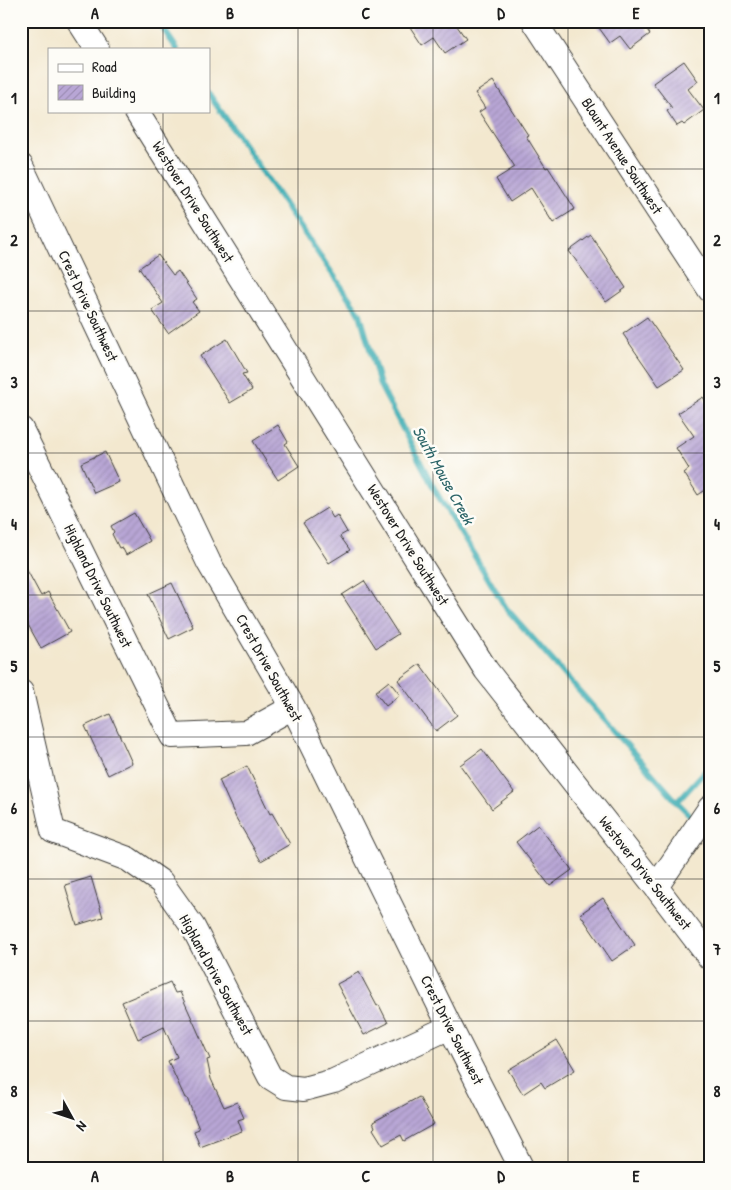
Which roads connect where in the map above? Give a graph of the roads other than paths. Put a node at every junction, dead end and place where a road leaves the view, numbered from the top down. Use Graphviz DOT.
graph roads {
  1 [pos="80,21"];
  2 [pos="534,21"];
  3 [pos="96,48"];
  4 [pos="137,112"];
  5 [pos="21,166"];
  6 [pos="710,290"];
  7 [pos="21,429"];
  8 [pos="21,692"];
  9 [pos="293,707"];
  10 [pos="710,808"];
  11 [pos="656,886"];
  12 [pos="710,958"];
  13 [pos="450,1027"];
  14 [pos="522,1169"];
  1 -- 3 [label="street"];
  2 -- 6 [label="street, Blount Avenue Southwest"];
  4 -- 11 [label="street, Westover Drive Southwest"];
  5 -- 9 [label="street, Crest Drive Southwest"];
  7 -- 9 [label="street, Highland Drive Southwest"];
  8 -- 13 [label="street, Highland Drive Southwest"];
  9 -- 13 [label="street, Crest Drive Southwest"];
  10 -- 11 [label="street"];
  11 -- 12 [label="street, Westover Drive Southwest"];
  13 -- 14 [label="street, Crest Drive Southwest"];
}
